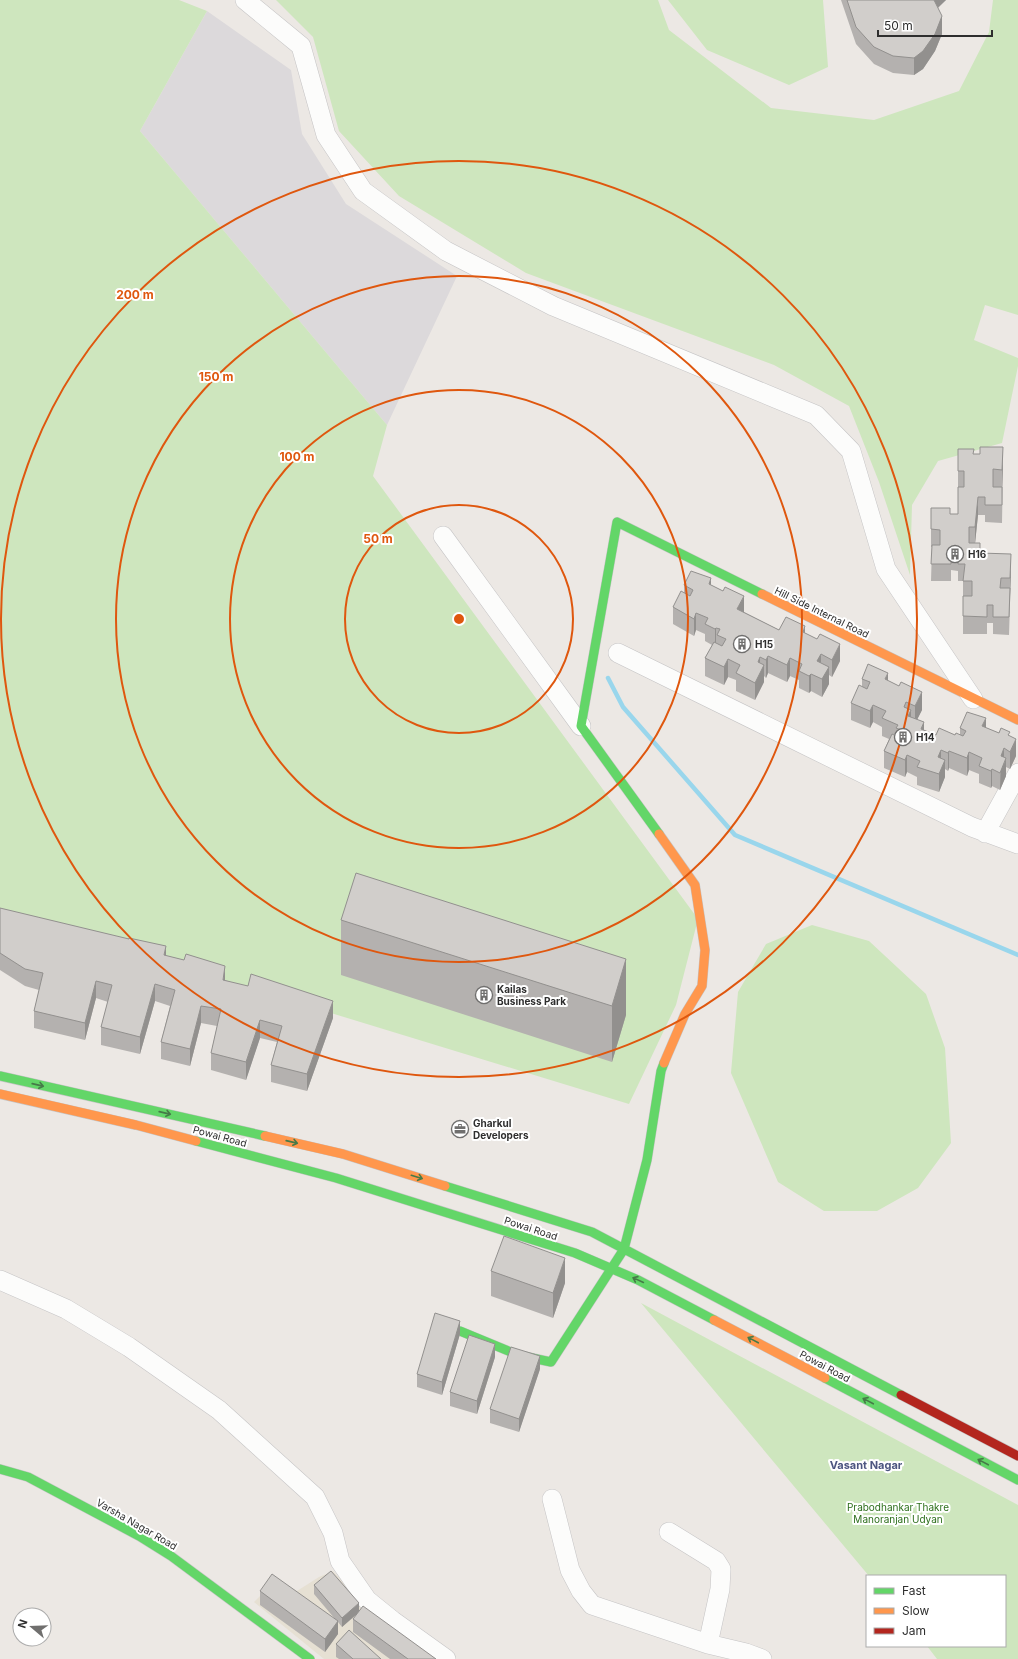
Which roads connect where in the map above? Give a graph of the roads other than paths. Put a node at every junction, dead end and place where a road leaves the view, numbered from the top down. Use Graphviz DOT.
graph roads {
  1 [pos="246,0"];
  2 [pos="442,536"];
  3 [pos="618,653"];
  4 [pos="973,699"];
  5 [pos="1018,720"];
  6 [pos="580,726"];
  7 [pos="1018,773"];
  8 [pos="985,832"];
  9 [pos="1018,844"];
  10 [pos="0,1076"];
  11 [pos="0,1094"];
  12 [pos="624,1248"];
  13 [pos="612,1269"];
  14 [pos="0,1280"];
  15 [pos="460,1332"];
  16 [pos="804,1355"];
  17 [pos="1018,1456"];
  18 [pos="0,1469"];
  19 [pos="1018,1480"];
  20 [pos="552,1498"];
  21 [pos="669,1532"];
  22 [pos="708,1644"];
  23 [pos="310,1659"];
  24 [pos="446,1659"];
  25 [pos="762,1659"];
  1 -- 4 [label="street"];
  2 -- 6 [label="street"];
  3 -- 8 [label="street"];
  4 -- 5 [label="main road, Hill Side Internal Road"];
  4 -- 6 [label="main road, Hill Side Internal Road"];
  6 -- 12 [label="main road"];
  7 -- 8 [label="street"];
  8 -- 9 [label="street"];
  10 -- 12 [label="main road, Powai Road, one-way"];
  11 -- 13 [label="main road, Powai Road"];
  12 -- 13 [label="main road"];
  12 -- 16 [label="main road, Powai Road"];
  13 -- 15 [label="main road"];
  16 -- 13 [label="main road, Powai Road, one-way"];
  14 -- 24 [label="street"];
  16 -- 17 [label="main road, Powai Road"];
  19 -- 16 [label="main road, Powai Road, one-way"];
  18 -- 23 [label="main road, Varsha Nagar Road"];
  20 -- 22 [label="street"];
  21 -- 22 [label="street"];
  22 -- 25 [label="street"];
}
